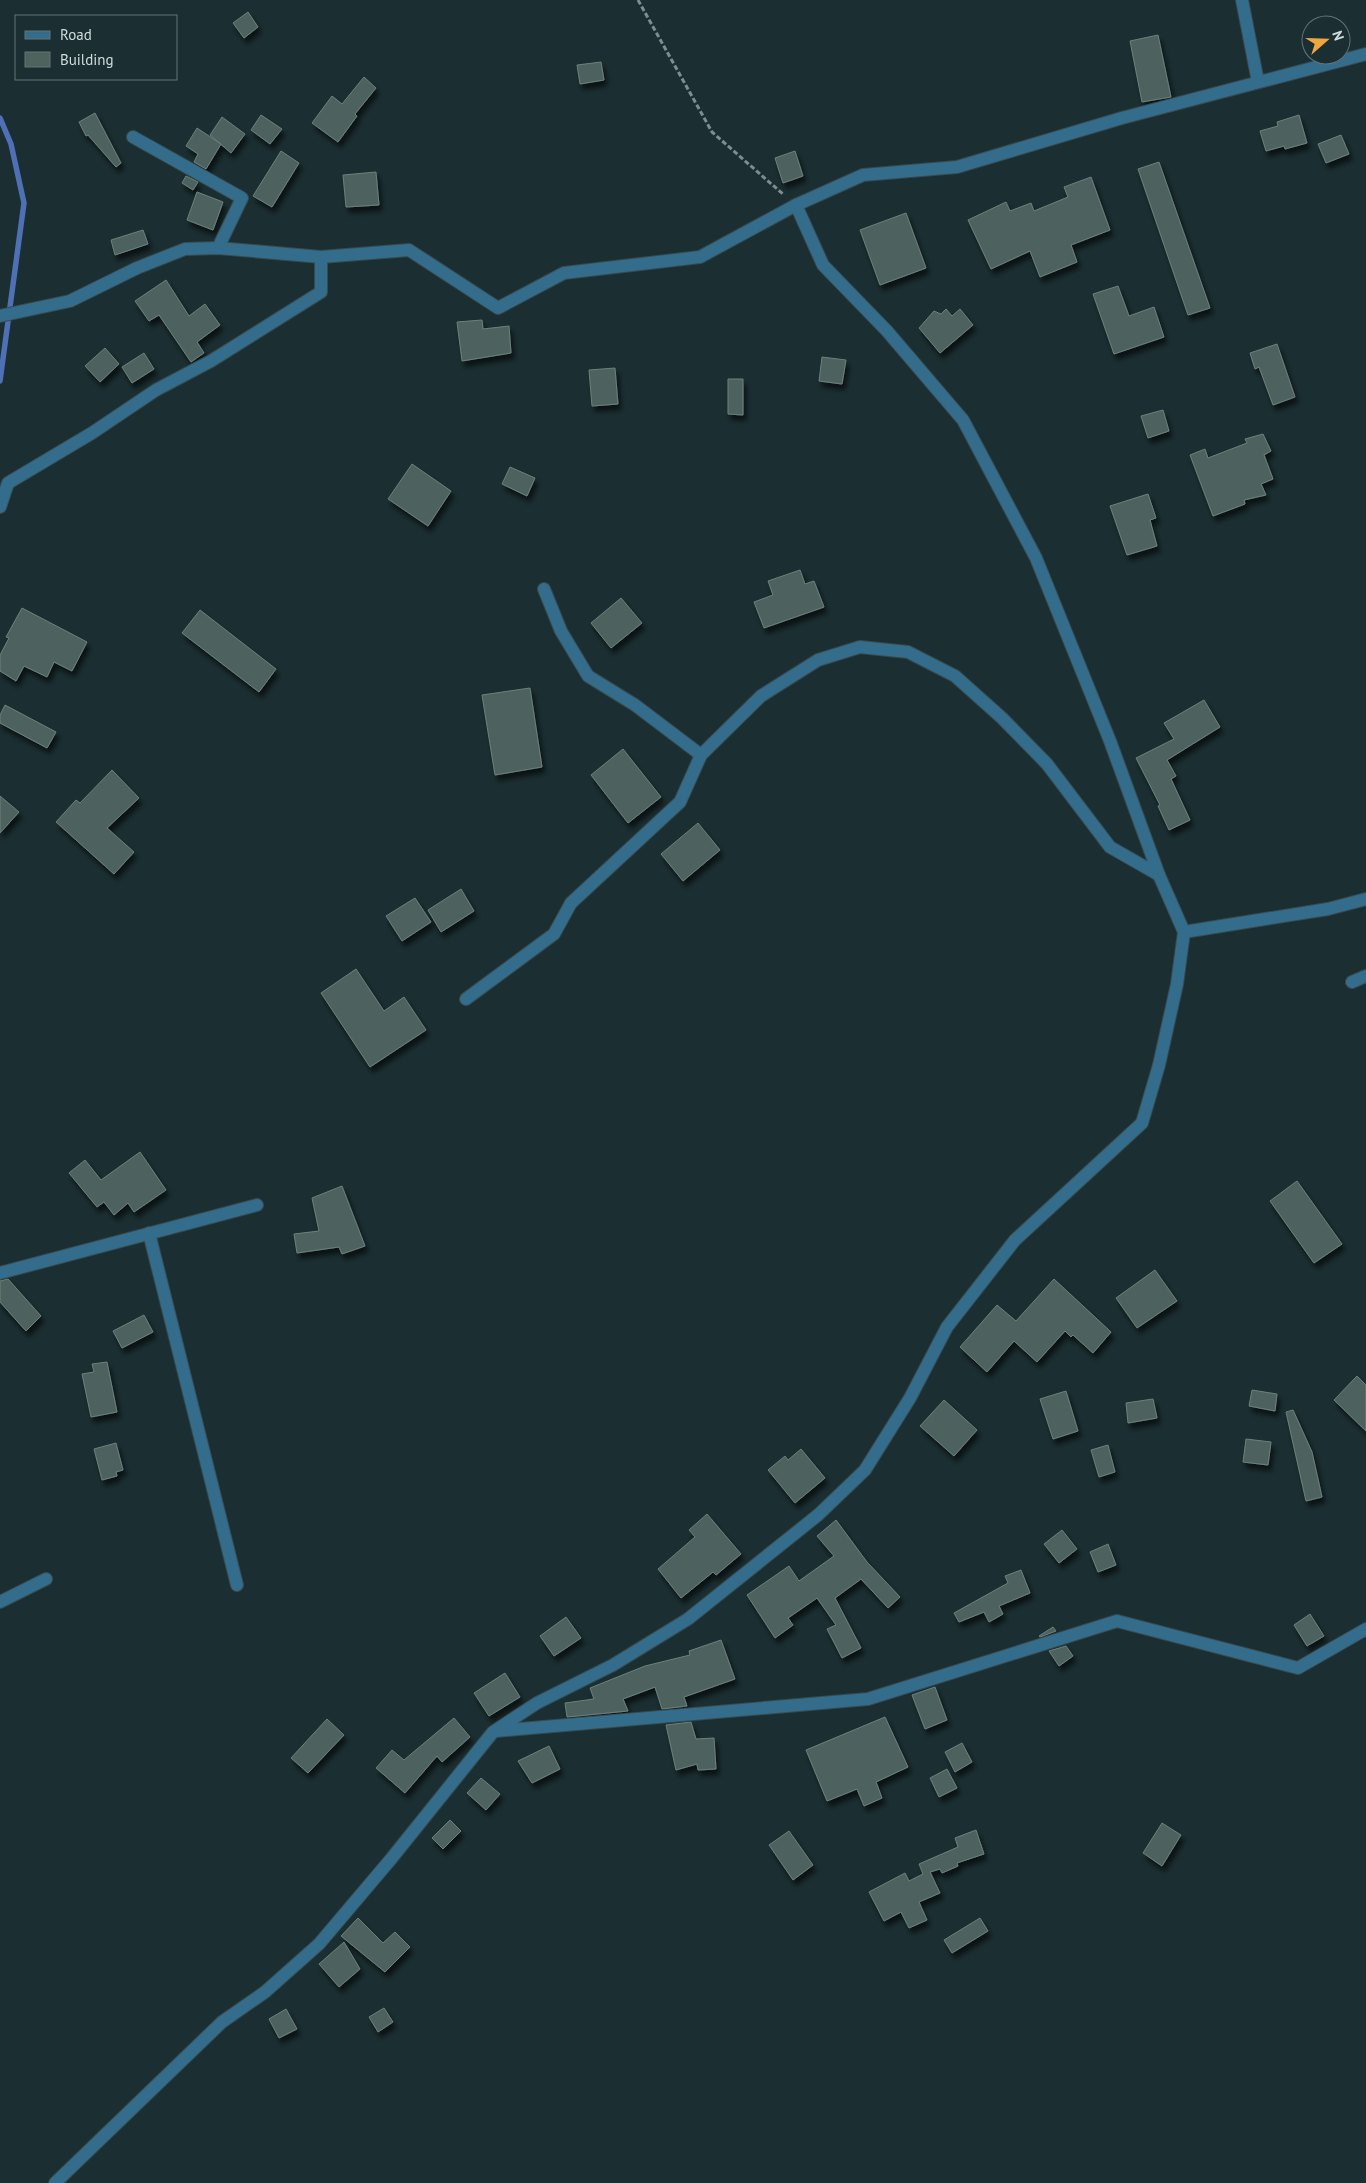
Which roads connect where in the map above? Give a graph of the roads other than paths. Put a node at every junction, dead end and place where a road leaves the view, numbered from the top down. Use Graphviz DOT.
graph roads {
  1 [pos="1242,0"];
  2 [pos="1366,54"];
  3 [pos="1258,82"];
  4 [pos="133,137"];
  5 [pos="796,205"];
  6 [pos="218,248"];
  7 [pos="321,257"];
  8 [pos="0,316"];
  9 [pos="0,508"];
  10 [pos="544,589"];
  11 [pos="701,755"];
  12 [pos="1159,874"];
  13 [pos="1366,899"];
  14 [pos="1184,932"];
  15 [pos="1366,976"];
  16 [pos="1352,982"];
  17 [pos="466,999"];
  18 [pos="257,1205"];
  19 [pos="149,1234"];
  20 [pos="0,1273"];
  21 [pos="46,1579"];
  22 [pos="237,1585"];
  23 [pos="0,1602"];
  24 [pos="1366,1628"];
  25 [pos="493,1732"];
  26 [pos="55,2183"];
  1 -- 3 [label="street"];
  2 -- 3 [label="street"];
  3 -- 5 [label="street"];
  4 -- 6 [label="street"];
  5 -- 7 [label="street"];
  5 -- 12 [label="street"];
  6 -- 7 [label="street"];
  6 -- 8 [label="street"];
  7 -- 9 [label="street"];
  10 -- 11 [label="street"];
  11 -- 12 [label="street"];
  11 -- 17 [label="street"];
  12 -- 14 [label="street"];
  13 -- 14 [label="street"];
  14 -- 25 [label="street"];
  15 -- 16 [label="street"];
  18 -- 19 [label="street"];
  19 -- 20 [label="street"];
  19 -- 22 [label="street"];
  21 -- 23 [label="street"];
  24 -- 25 [label="street"];
  25 -- 26 [label="street"];
}
